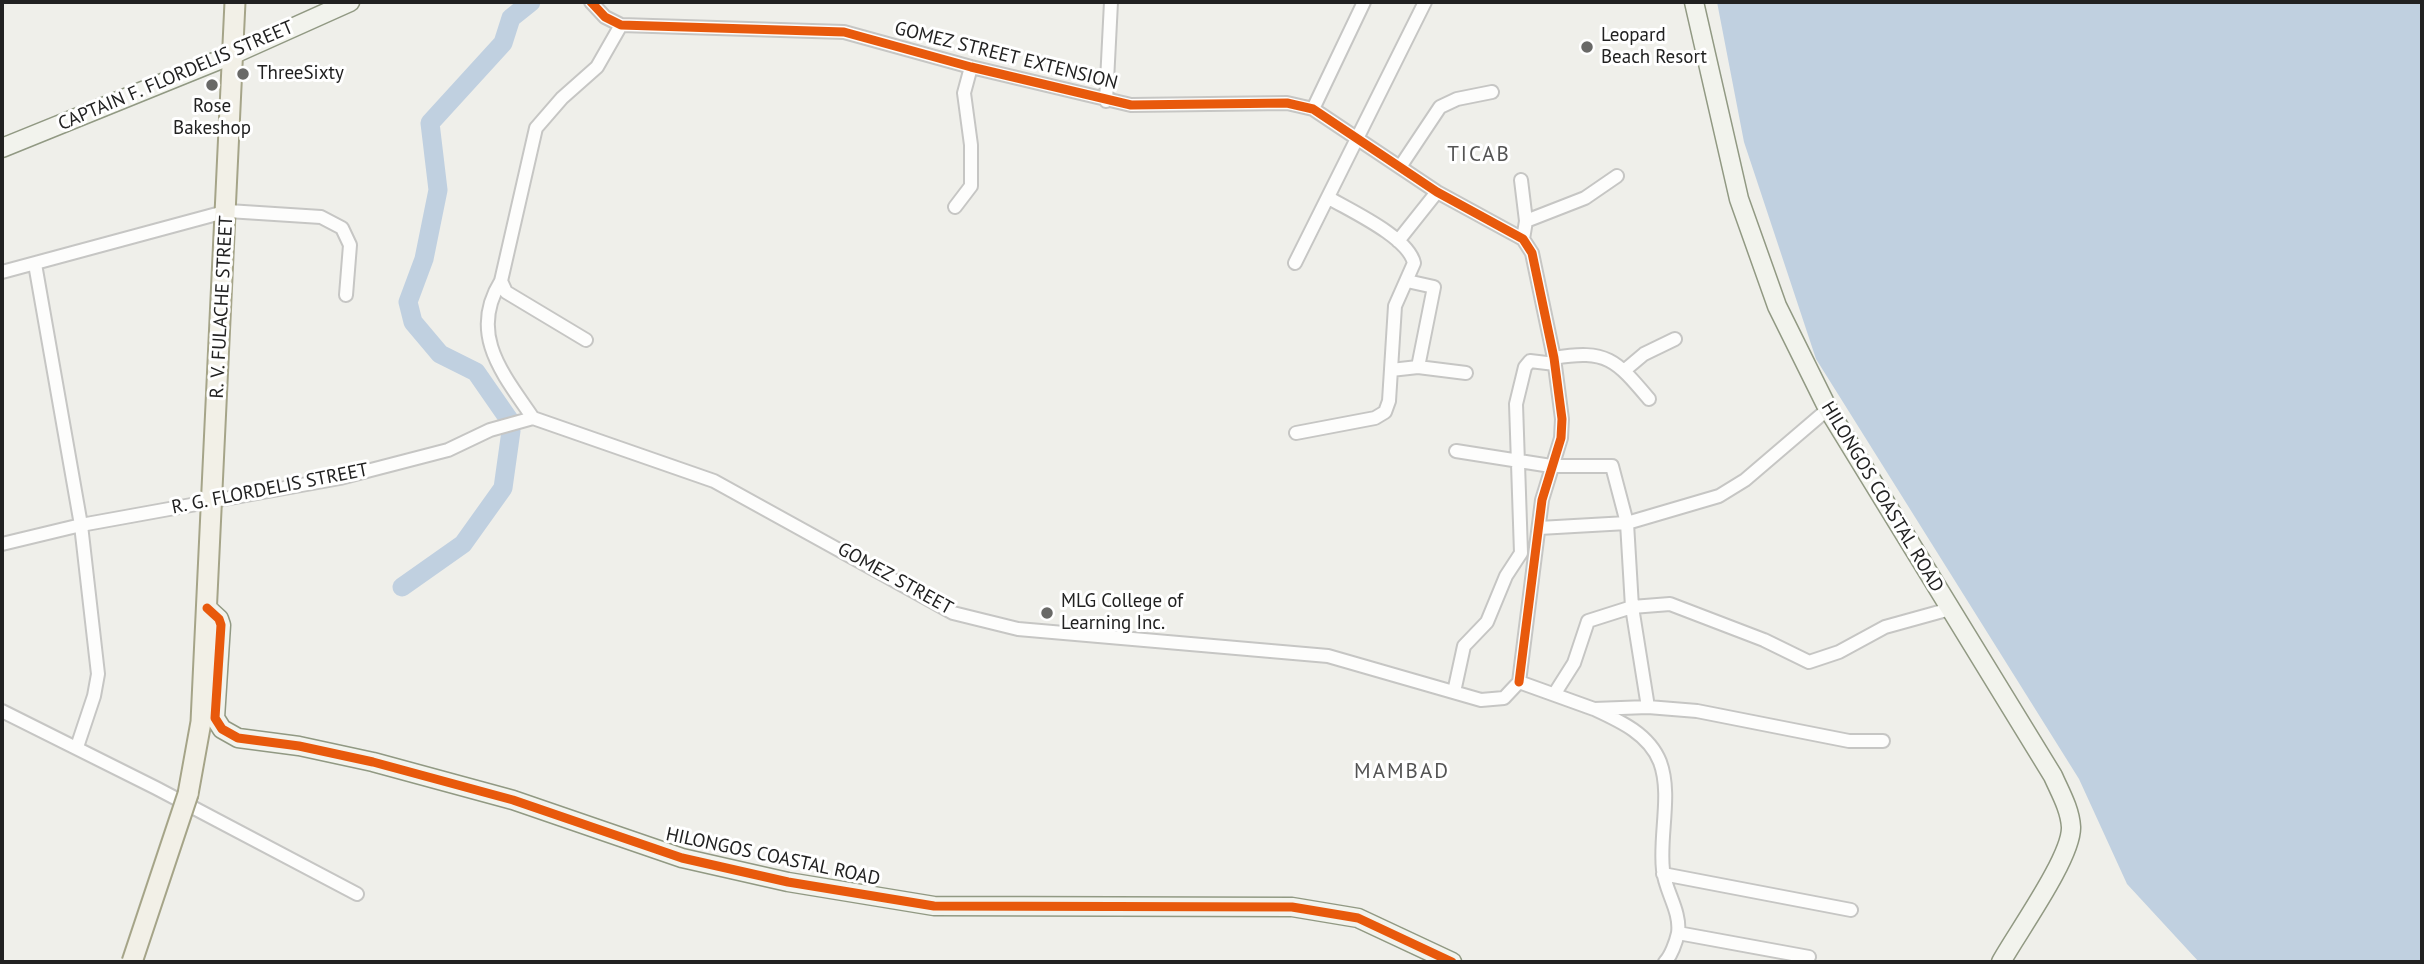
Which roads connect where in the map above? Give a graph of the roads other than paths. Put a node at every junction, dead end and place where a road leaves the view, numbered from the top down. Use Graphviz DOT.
graph roads {
  1 [pos="235,2"];
  2 [pos="350,2"];
  3 [pos="591,2"];
  4 [pos="1111,2"];
  5 [pos="1364,2"];
  6 [pos="1425,2"];
  7 [pos="1694,2"];
  8 [pos="621,25"];
  9 [pos="234,54"];
  10 [pos="971,67"];
  11 [pos="1492,92"];
  12 [pos="1106,101"];
  13 [pos="1313,109"];
  14 [pos="1356,136"];
  15 [pos="2,148"];
  16 [pos="1401,167"];
  17 [pos="1617,176"];
  18 [pos="1521,180"];
  19 [pos="1437,192"];
  20 [pos="1329,198"];
  21 [pos="955,207"];
  22 [pos="228,211"];
  23 [pos="1526,222"];
  24 [pos="1523,239"];
  25 [pos="1398,241"];
  26 [pos="1295,263"];
  27 [pos="34,264"];
  28 [pos="2,272"];
  29 [pos="501,281"];
  30 [pos="1407,281"];
  31 [pos="346,295"];
  32 [pos="586,340"];
  33 [pos="1675,340"];
  34 [pos="1555,361"];
  35 [pos="1418,367"];
  36 [pos="1391,370"];
  37 [pos="1625,370"];
  38 [pos="1466,373"];
  39 [pos="1648,399"];
  40 [pos="1828,409"];
  41 [pos="533,418"];
  42 [pos="1296,433"];
  43 [pos="1456,450"];
  44 [pos="1520,462"];
  45 [pos="1551,466"];
  46 [pos="212,502"];
  47 [pos="1627,523"];
  48 [pos="81,525"];
  49 [pos="1539,528"];
  50 [pos="2,544"];
  51 [pos="1632,607"];
  52 [pos="1950,609"];
  53 [pos="207,610"];
  54 [pos="1519,682"];
  55 [pos="1454,692"];
  56 [pos="1555,693"];
  57 [pos="1648,707"];
  58 [pos="1594,709"];
  59 [pos="2,711"];
  60 [pos="1883,741"];
  61 [pos="77,747"];
  62 [pos="1663,874"];
  63 [pos="357,894"];
  64 [pos="1850,910"];
  65 [pos="1678,933"];
  66 [pos="1809,957"];
  67 [pos="132,962"];
  68 [pos="1452,962"];
  69 [pos="1665,962"];
  70 [pos="2001,962"];
  1 -- 9 [label="main road, R. V. FULACHE STREET"];
  2 -- 9 [label="street, CAPTAIN F. FLORDELIS STREET"];
  3 -- 8 [label="street"];
  4 -- 12 [label="street"];
  5 -- 13 [label="street"];
  6 -- 14 [label="street"];
  7 -- 40 [label="street, HILONGOS COASTAL ROAD"];
  8 -- 10 [label="street, GOMEZ STREET EXTENSION"];
  8 -- 29 [label="street"];
  9 -- 15 [label="street, CAPTAIN F. FLORDELIS STREET"];
  9 -- 22 [label="main road, R. V. FULACHE STREET"];
  10 -- 12 [label="street, GOMEZ STREET EXTENSION"];
  10 -- 21 [label="street"];
  11 -- 16 [label="street"];
  12 -- 13 [label="street, GOMEZ STREET EXTENSION"];
  13 -- 14 [label="street, GOMEZ STREET EXTENSION"];
  14 -- 16 [label="street, GOMEZ STREET EXTENSION"];
  14 -- 20 [label="street"];
  16 -- 19 [label="street, GOMEZ STREET EXTENSION"];
  17 -- 23 [label="street"];
  18 -- 23 [label="street"];
  19 -- 24 [label="street, GOMEZ STREET EXTENSION"];
  19 -- 25 [label="street"];
  20 -- 25 [label="street"];
  20 -- 26 [label="street"];
  22 -- 27 [label="street"];
  22 -- 31 [label="street"];
  22 -- 46 [label="main road, R. V. FULACHE STREET"];
  23 -- 24 [label="street"];
  24 -- 34 [label="street"];
  25 -- 30 [label="street"];
  27 -- 28 [label="street"];
  27 -- 48 [label="street"];
  29 -- 32 [label="street"];
  29 -- 41 [label="street"];
  30 -- 35 [label="street"];
  30 -- 36 [label="street"];
  33 -- 37 [label="street"];
  34 -- 37 [label="street"];
  34 -- 44 [label="street"];
  34 -- 45 [label="street"];
  35 -- 36 [label="street"];
  35 -- 38 [label="street"];
  36 -- 42 [label="street"];
  37 -- 39 [label="street"];
  40 -- 47 [label="street"];
  40 -- 52 [label="street, HILONGOS COASTAL ROAD"];
  41 -- 46 [label="street, R. G. FLORDELIS STREET"];
  41 -- 55 [label="street, GOMEZ STREET"];
  43 -- 44 [label="street"];
  44 -- 45 [label="street"];
  44 -- 55 [label="street"];
  45 -- 47 [label="street"];
  45 -- 49 [label="street"];
  46 -- 48 [label="street, R. G. FLORDELIS STREET"];
  46 -- 53 [label="main road, R. V. FULACHE STREET"];
  47 -- 49 [label="street"];
  47 -- 51 [label="street"];
  48 -- 50 [label="street, R. G. FLORDELIS STREET"];
  48 -- 61 [label="street"];
  49 -- 54 [label="street"];
  51 -- 52 [label="street"];
  51 -- 56 [label="street"];
  51 -- 57 [label="street"];
  52 -- 70 [label="street, HILONGOS COASTAL ROAD"];
  53 -- 67 [label="main road, R. V. FULACHE STREET, bridge"];
  53 -- 68 [label="street, HILONGOS COASTAL ROAD"];
  54 -- 55 [label="street, GOMEZ STREET"];
  54 -- 56 [label="street"];
  56 -- 58 [label="street"];
  57 -- 58 [label="street"];
  57 -- 60 [label="street"];
  58 -- 62 [label="street"];
  59 -- 61 [label="street"];
  61 -- 63 [label="street"];
  62 -- 64 [label="street"];
  62 -- 65 [label="street"];
  65 -- 66 [label="street"];
  65 -- 69 [label="street"];
}
